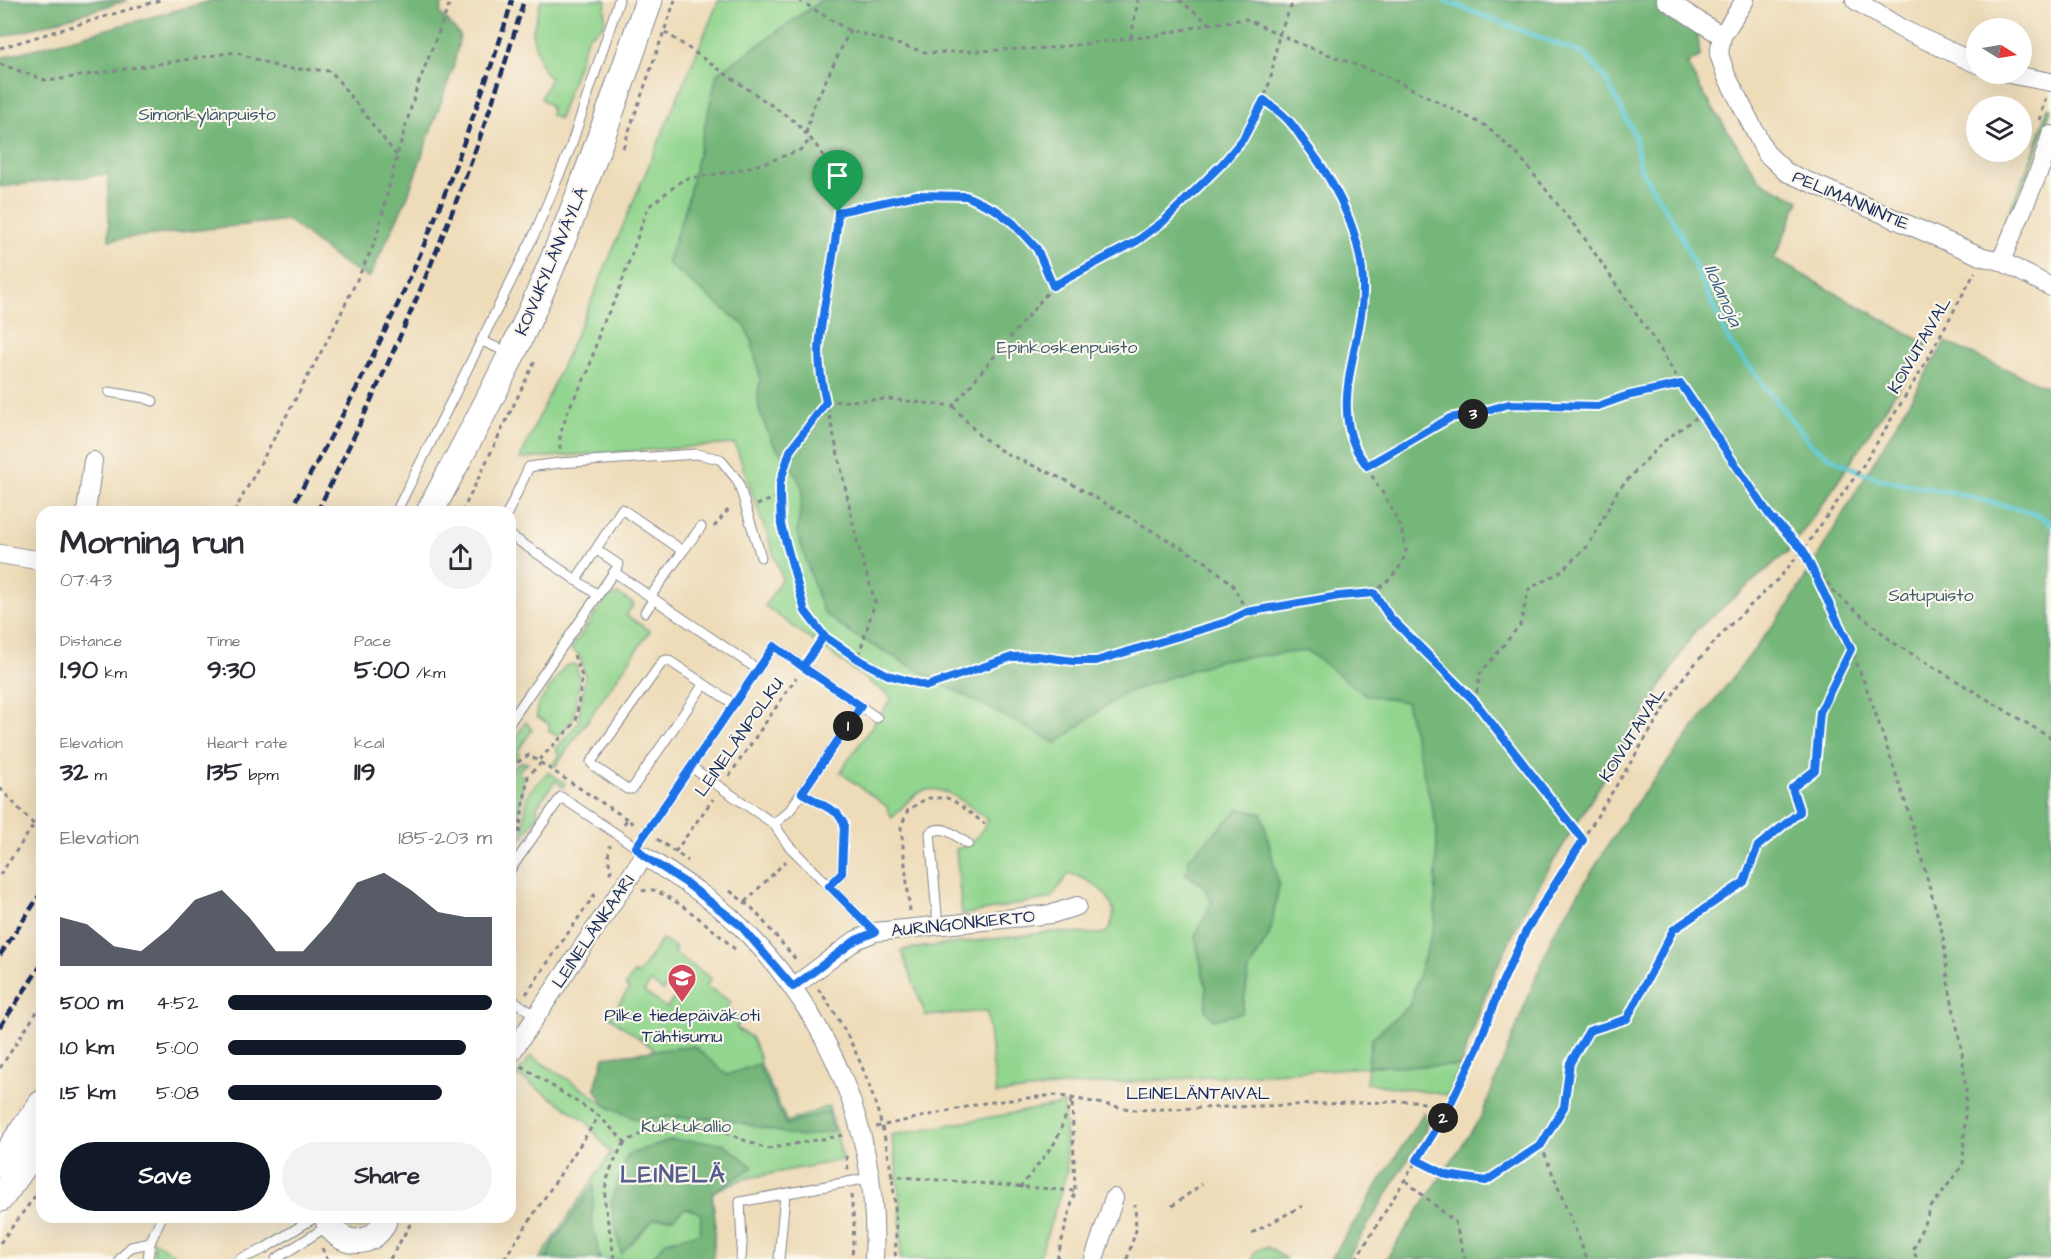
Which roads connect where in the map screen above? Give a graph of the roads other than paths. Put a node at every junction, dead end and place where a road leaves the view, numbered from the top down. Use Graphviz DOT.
graph roads {
  1 [pos="619,0"];
  2 [pos="649,0"];
  3 [pos="1666,0"];
  4 [pos="1745,0"];
  5 [pos="1855,0"];
  6 [pos="1722,36"];
  7 [pos="1966,59"];
  8 [pos="2032,78"];
  9 [pos="2051,82"];
  10 [pos="2051,135"];
  11 [pos="1992,259"];
  12 [pos="2051,287"];
  13 [pos="482,341"];
  14 [pos="511,354"];
  15 [pos="109,392"];
  16 [pos="153,401"];
  17 [pos="93,460"];
  18 [pos="87,506"];
  19 [pos="399,506"];
  20 [pos="433,506"];
  21 [pos="511,506"];
  22 [pos="701,527"];
  23 [pos="516,539"];
  24 [pos="597,550"];
  25 [pos="683,551"];
  26 [pos="0,554"];
  27 [pos="761,557"];
  28 [pos="36,560"];
  29 [pos="614,572"];
  30 [pos="576,580"];
  31 [pos="598,595"];
  32 [pos="652,598"];
  33 [pos="645,612"];
  34 [pos="758,669"];
  35 [pos="704,684"];
  36 [pos="734,704"];
  37 [pos="861,706"];
  38 [pos="516,713"];
  39 [pos="878,717"];
  40 [pos="691,767"];
  41 [pos="802,793"];
  42 [pos="774,824"];
  43 [pos="968,844"];
  44 [pos="640,851"];
  45 [pos="516,861"];
  46 [pos="829,886"];
  47 [pos="1077,906"];
  48 [pos="938,926"];
  49 [pos="875,932"];
  50 [pos="793,987"];
  51 [pos="516,1002"];
  52 [pos="536,1016"];
  53 [pos="516,1058"];
  54 [pos="36,1113"];
  55 [pos="36,1148"];
  56 [pos="0,1164"];
  57 [pos="869,1178"];
  58 [pos="785,1194"];
  59 [pos="0,1198"];
  60 [pos="1114,1198"];
  61 [pos="159,1223"];
  62 [pos="327,1223"];
  63 [pos="383,1223"];
  64 [pos="150,1243"];
  65 [pos="368,1248"];
  66 [pos="120,1259"];
  67 [pos="148,1259"];
  68 [pos="240,1259"];
  69 [pos="276,1259"];
  70 [pos="343,1259"];
  71 [pos="741,1259"];
  72 [pos="779,1259"];
  73 [pos="874,1259"];
  74 [pos="1094,1259"];
  1 -- 13 [label="lane"];
  2 -- 14 [label="main road, KOIVUKYLÄNVÄYLÄ"];
  3 -- 6 [label="street"];
  4 -- 6 [label="street"];
  5 -- 7 [label="street"];
  6 -- 11 [label="street, PELIMANNINTIE"];
  8 -- 9 [label="street"];
  10 -- 11 [label="street"];
  11 -- 12 [label="street, PELIMANNINTIE"];
  13 -- 14 [label="lane"];
  13 -- 19 [label="lane"];
  14 -- 20 [label="main road, KOIVUKYLÄNVÄYLÄ"];
  15 -- 16 [label="lane"];
  17 -- 18 [label="street"];
  21 -- 27 [label="lane"];
  22 -- 25 [label="lane"];
  23 -- 30 [label="lane"];
  24 -- 25 [label="lane"];
  24 -- 29 [label="lane"];
  24 -- 30 [label="lane"];
  25 -- 32 [label="lane"];
  26 -- 28 [label="street"];
  29 -- 31 [label="lane"];
  29 -- 32 [label="lane"];
  30 -- 31 [label="lane"];
  31 -- 38 [label="lane"];
  32 -- 33 [label="lane"];
  32 -- 34 [label="lane"];
  34 -- 36 [label="lane"];
  34 -- 37 [label="lane"];
  35 -- 35 [label="lane"];
  35 -- 36 [label="lane"];
  36 -- 40 [label="lane"];
  37 -- 39 [label="lane"];
  37 -- 41 [label="lane"];
  40 -- 42 [label="lane"];
  40 -- 44 [label="lane"];
  41 -- 42 [label="lane"];
  41 -- 46 [label="lane"];
  42 -- 46 [label="lane"];
  43 -- 48 [label="lane"];
  44 -- 45 [label="lane"];
  44 -- 50 [label="street, LEINELÄNKAARI"];
  44 -- 52 [label="street, LEINELÄNKAARI"];
  46 -- 49 [label="lane"];
  47 -- 48 [label="street, AURINGONKIERTO"];
  48 -- 49 [label="street, AURINGONKIERTO"];
  49 -- 50 [label="street, AURINGONKIERTO"];
  50 -- 57 [label="street, LEINELÄNKAARI"];
  51 -- 52 [label="lane"];
  52 -- 53 [label="street, LEINELÄNKAARI"];
  54 -- 56 [label="main road"];
  55 -- 59 [label="main road"];
  57 -- 58 [label="lane"];
  57 -- 73 [label="street, LEINELÄNKAARI"];
  58 -- 71 [label="lane"];
  58 -- 72 [label="lane"];
  60 -- 74 [label="street"];
  61 -- 64 [label="lane"];
  62 -- 65 [label="main road"];
  62 -- 68 [label="lane"];
  62 -- 69 [label="lane"];
  62 -- 70 [label="main road"];
  63 -- 65 [label="main road"];
  64 -- 66 [label="lane"];
  64 -- 67 [label="lane"];
}
